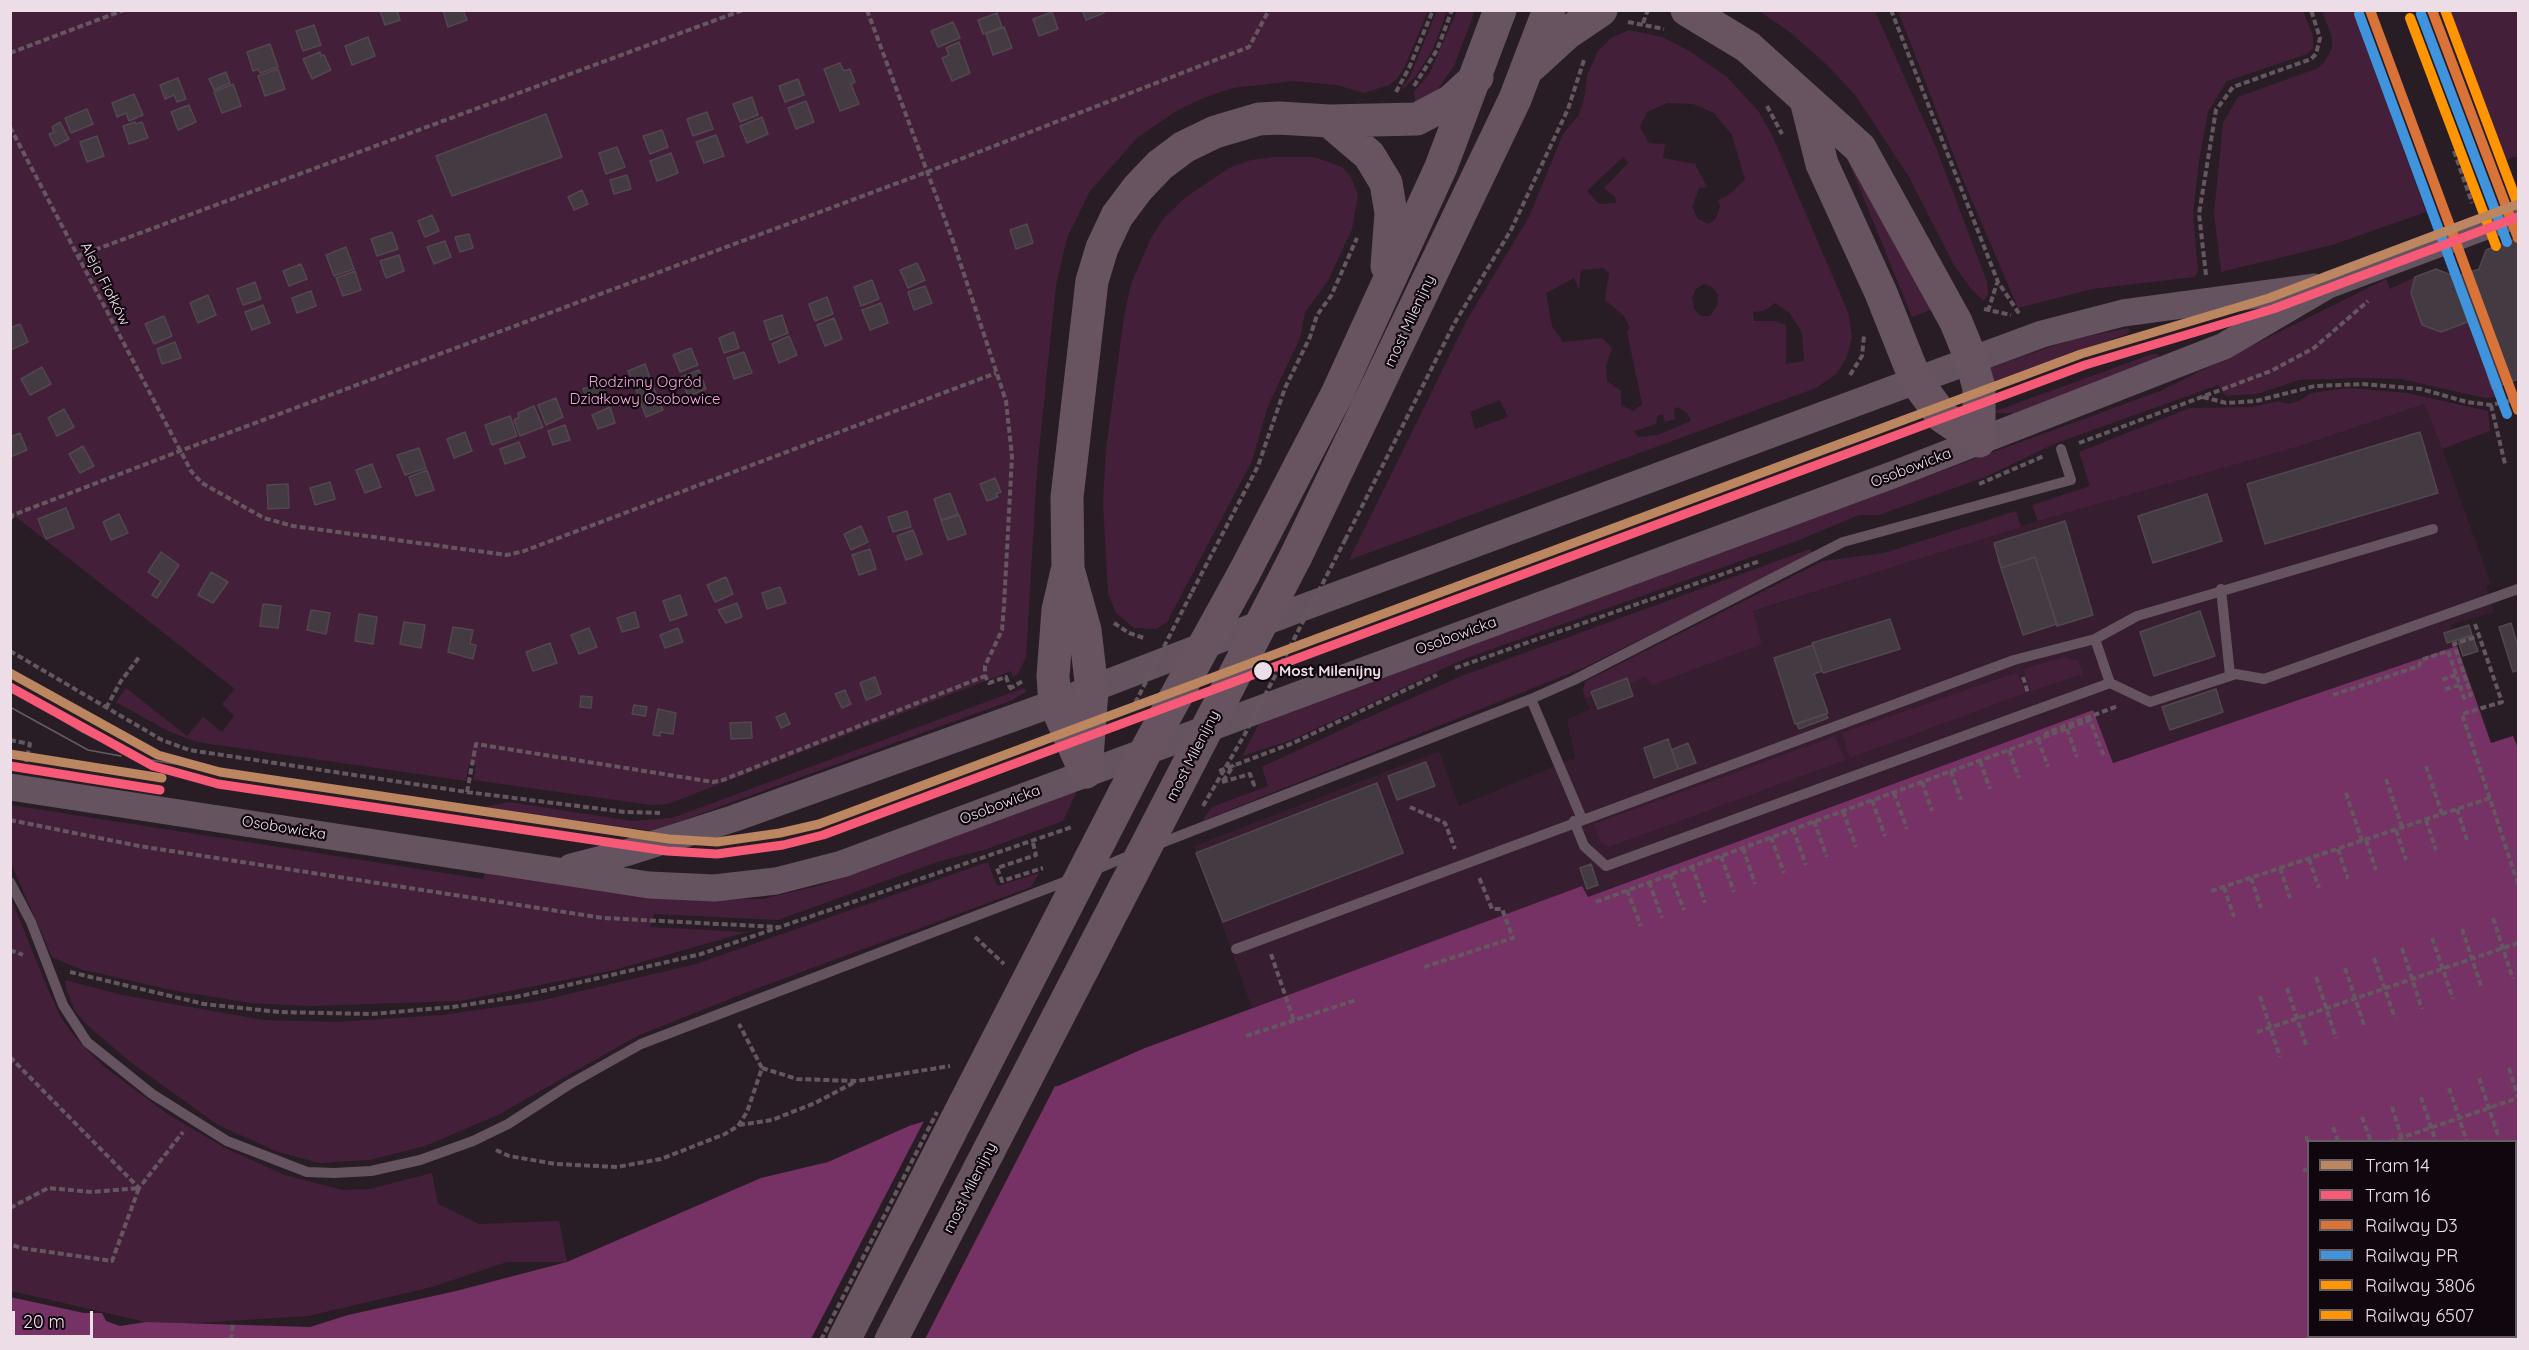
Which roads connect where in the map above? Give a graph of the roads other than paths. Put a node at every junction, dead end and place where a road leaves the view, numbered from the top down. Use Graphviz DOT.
graph roads {
  1 [pos="1500,10"];
  2 [pos="1549,10"];
  3 [pos="1612,16"];
  4 [pos="1678,21"];
  5 [pos="1528,68"];
  6 [pos="1477,77"];
  7 [pos="1806,100"];
  8 [pos="1329,122"];
  9 [pos="2518,214"];
  10 [pos="1385,285"];
  11 [pos="2328,285"];
  12 [pos="1971,359"];
  13 [pos="1916,381"];
  14 [pos="1979,441"];
  15 [pos="2061,449"];
  16 [pos="2433,529"];
  17 [pos="1068,569"];
  18 [pos="2221,590"];
  19 [pos="2518,590"];
  20 [pos="2095,639"];
  21 [pos="2230,675"];
  22 [pos="2110,683"];
  23 [pos="1092,690"];
  24 [pos="1531,699"];
  25 [pos="1055,703"];
  26 [pos="1086,772"];
  27 [pos="17,778"];
  28 [pos="1578,820"];
  29 [pos="558,870"];
  30 [pos="10,882"];
  31 [pos="1236,949"];
  32 [pos="844,1340"];
  33 [pos="891,1340"];
  1 -- 6 [label="main road"];
  2 -- 5 [label="main road, most Milenijny"];
  3 -- 5 [label="main road"];
  4 -- 7 [label="main road"];
  5 -- 33 [label="main road, most Milenijny, bridge"];
  6 -- 8 [label="main road"];
  6 -- 10 [label="main road"];
  7 -- 12 [label="main road"];
  7 -- 13 [label="main road"];
  8 -- 10 [label="main road"];
  8 -- 17 [label="main road"];
  9 -- 11 [label="street, Osobowicka"];
  10 -- 32 [label="main road, bridge"];
  11 -- 12 [label="street, Osobowicka"];
  11 -- 14 [label="street, Osobowicka"];
  12 -- 13 [label="street, Osobowicka"];
  12 -- 14 [label="main road"];
  13 -- 14 [label="main road"];
  13 -- 23 [label="street, Osobowicka"];
  14 -- 26 [label="street, Osobowicka"];
  15 -- 24 [label="lane"];
  16 -- 18 [label="lane"];
  17 -- 23 [label="main road"];
  17 -- 25 [label="main road"];
  18 -- 20 [label="lane"];
  18 -- 21 [label="lane"];
  19 -- 21 [label="lane"];
  20 -- 22 [label="lane"];
  20 -- 28 [label="lane"];
  21 -- 22 [label="lane"];
  22 -- 28 [label="lane"];
  23 -- 25 [label="street, Osobowicka"];
  23 -- 26 [label="main road"];
  24 -- 28 [label="lane"];
  24 -- 30 [label="lane"];
  25 -- 26 [label="main road"];
  25 -- 29 [label="street, Osobowicka"];
  26 -- 29 [label="street, Osobowicka"];
  27 -- 29 [label="street, Osobowicka"];
  28 -- 31 [label="lane"];
}
